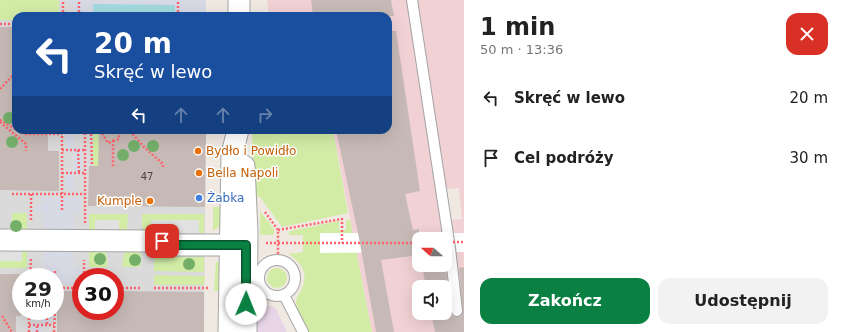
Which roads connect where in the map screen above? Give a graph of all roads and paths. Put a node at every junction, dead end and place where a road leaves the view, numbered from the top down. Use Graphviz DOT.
graph roads {
  1 [pos="63,0"];
  2 [pos="80,0"];
  3 [pos="178,0"];
  4 [pos="239,0"];
  5 [pos="412,0"];
  6 [pos="63,12"];
  7 [pos="79,12"];
  8 [pos="178,12"];
  9 [pos="239,12"];
  10 [pos="0,24"];
  11 [pos="12,24"];
  12 [pos="12,76"];
  13 [pos="0,89"];
  14 [pos="0,121"];
  15 [pos="12,127"];
  16 [pos="12,132"];
  17 [pos="15,134"];
  18 [pos="25,134"];
  19 [pos="62,134"];
  20 [pos="85,134"];
  21 [pos="92,134"];
  22 [pos="102,134"];
  23 [pos="118,134"];
  24 [pos="134,134"];
  25 [pos="237,134"];
  26 [pos="113,141"];
  27 [pos="62,150"];
  28 [pos="78,150"];
  29 [pos="85,150"];
  30 [pos="26,151"];
  31 [pos="92,166"];
  32 [pos="113,166"];
  33 [pos="163,167"];
  34 [pos="62,173"];
  35 [pos="78,173"];
  36 [pos="85,173"];
  37 [pos="12,194"];
  38 [pos="31,194"];
  39 [pos="62,194"];
  40 [pos="85,194"];
  41 [pos="262,208"];
  42 [pos="62,210"];
  43 [pos="31,224"];
  44 [pos="85,224"];
  45 [pos="278,230"];
  46 [pos="0,240"];
  47 [pos="452,242"];
  48 [pos="464,242"];
  49 [pos="278,243"];
  50 [pos="342,243"];
  51 [pos="412,243"];
  52 [pos="247,244"];
  53 [pos="84,256"];
  54 [pos="31,257"];
  55 [pos="278,259"];
  56 [pos="30,268"];
  57 [pos="84,268"];
  58 [pos="253,275"];
  59 [pos="124,288"];
  60 [pos="140,288"];
  61 [pos="154,288"];
  62 [pos="209,288"];
  63 [pos="284,295"];
  64 [pos="457,311"];
  65 [pos="2,316"];
  66 [pos="29,320"];
  67 [pos="47,320"];
  68 [pos="54,320"];
  69 [pos="29,324"];
  70 [pos="37,324"];
  71 [pos="47,324"];
  72 [pos="54,324"];
  73 [pos="12,332"];
  74 [pos="29,332"];
  75 [pos="37,332"];
  76 [pos="54,332"];
  77 [pos="229,332"];
  78 [pos="246,332"];
  79 [pos="302,332"];
  1 -- 6 [label="path"];
  2 -- 7 [label="path"];
  3 -- 8 [label="path"];
  4 -- 9 [label="street"];
  5 -- 64 [label="lane"];
  10 -- 11 [label="path"];
  12 -- 13 [label="path"];
  14 -- 15 [label="path"];
  14 -- 16 [label="path"];
  17 -- 30 [label="path"];
  18 -- 19 [label="path"];
  19 -- 27 [label="path"];
  20 -- 29 [label="path"];
  21 -- 31 [label="path"];
  22 -- 26 [label="path"];
  23 -- 26 [label="path"];
  24 -- 33 [label="path"];
  25 -- 52 [label="street"];
  26 -- 32 [label="path"];
  27 -- 28 [label="path"];
  27 -- 34 [label="path"];
  28 -- 29 [label="path"];
  28 -- 35 [label="path"];
  29 -- 36 [label="path"];
  34 -- 35 [label="path"];
  34 -- 39 [label="path"];
  35 -- 36 [label="path"];
  36 -- 40 [label="path"];
  37 -- 38 [label="path"];
  38 -- 39 [label="path"];
  38 -- 43 [label="path"];
  39 -- 40 [label="path"];
  39 -- 42 [label="path"];
  40 -- 44 [label="path"];
  41 -- 45 [label="path"];
  45 -- 49 [label="path"];
  45 -- 50 [label="path"];
  46 -- 52 [label="street"];
  47 -- 48 [label="path, bridge"];
  49 -- 50 [label="path"];
  49 -- 52 [label="path"];
  49 -- 55 [label="path"];
  50 -- 51 [label="path"];
  52 -- 58 [label="street"];
  52 -- 77 [label="street"];
  53 -- 57 [label="path"];
  54 -- 56 [label="path"];
  55 -- 58 [label="lane"];
  55 -- 63 [label="lane"];
  58 -- 63 [label="lane"];
  58 -- 78 [label="street"];
  59 -- 60 [label="path"];
  61 -- 62 [label="path"];
  63 -- 79 [label="lane"];
  65 -- 73 [label="path"];
  66 -- 69 [label="path"];
  67 -- 71 [label="path"];
  68 -- 72 [label="path"];
  69 -- 70 [label="path"];
  69 -- 74 [label="path"];
  70 -- 71 [label="path"];
  70 -- 75 [label="path"];
  71 -- 72 [label="path"];
  72 -- 76 [label="path"];
}
